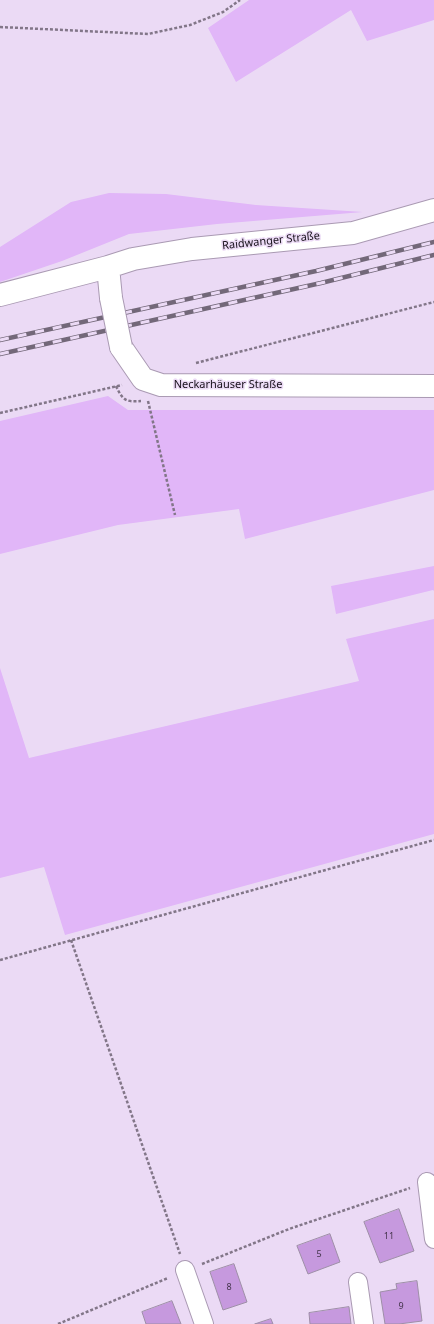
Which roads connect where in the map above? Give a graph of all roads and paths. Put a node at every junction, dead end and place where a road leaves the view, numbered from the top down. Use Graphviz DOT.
graph roads {
  1 [pos="240,0"];
  2 [pos="0,27"];
  3 [pos="434,210"];
  4 [pos="108,267"];
  5 [pos="0,295"];
  6 [pos="434,302"];
  7 [pos="194,364"];
  8 [pos="434,386"];
  9 [pos="0,413"];
  10 [pos="175,515"];
  11 [pos="434,840"];
  12 [pos="71,940"];
  13 [pos="0,960"];
  14 [pos="427,1182"];
  15 [pos="434,1239"];
  16 [pos="186,1270"];
  17 [pos="358,1282"];
  18 [pos="58,1324"];
  19 [pos="204,1324"];
  20 [pos="364,1324"];
  1 -- 2 [label="path"];
  3 -- 4 [label="street, Raidwanger Straße"];
  4 -- 5 [label="street, Raidwanger Straße"];
  4 -- 8 [label="street, Neckarhäuser Straße, bridge"];
  6 -- 7 [label="path"];
  9 -- 10 [label="path"];
  11 -- 12 [label="path"];
  12 -- 13 [label="path"];
  12 -- 16 [label="path"];
  14 -- 15 [label="street"];
  14 -- 16 [label="path"];
  16 -- 18 [label="path"];
  16 -- 19 [label="street"];
  17 -- 20 [label="street"];
}
